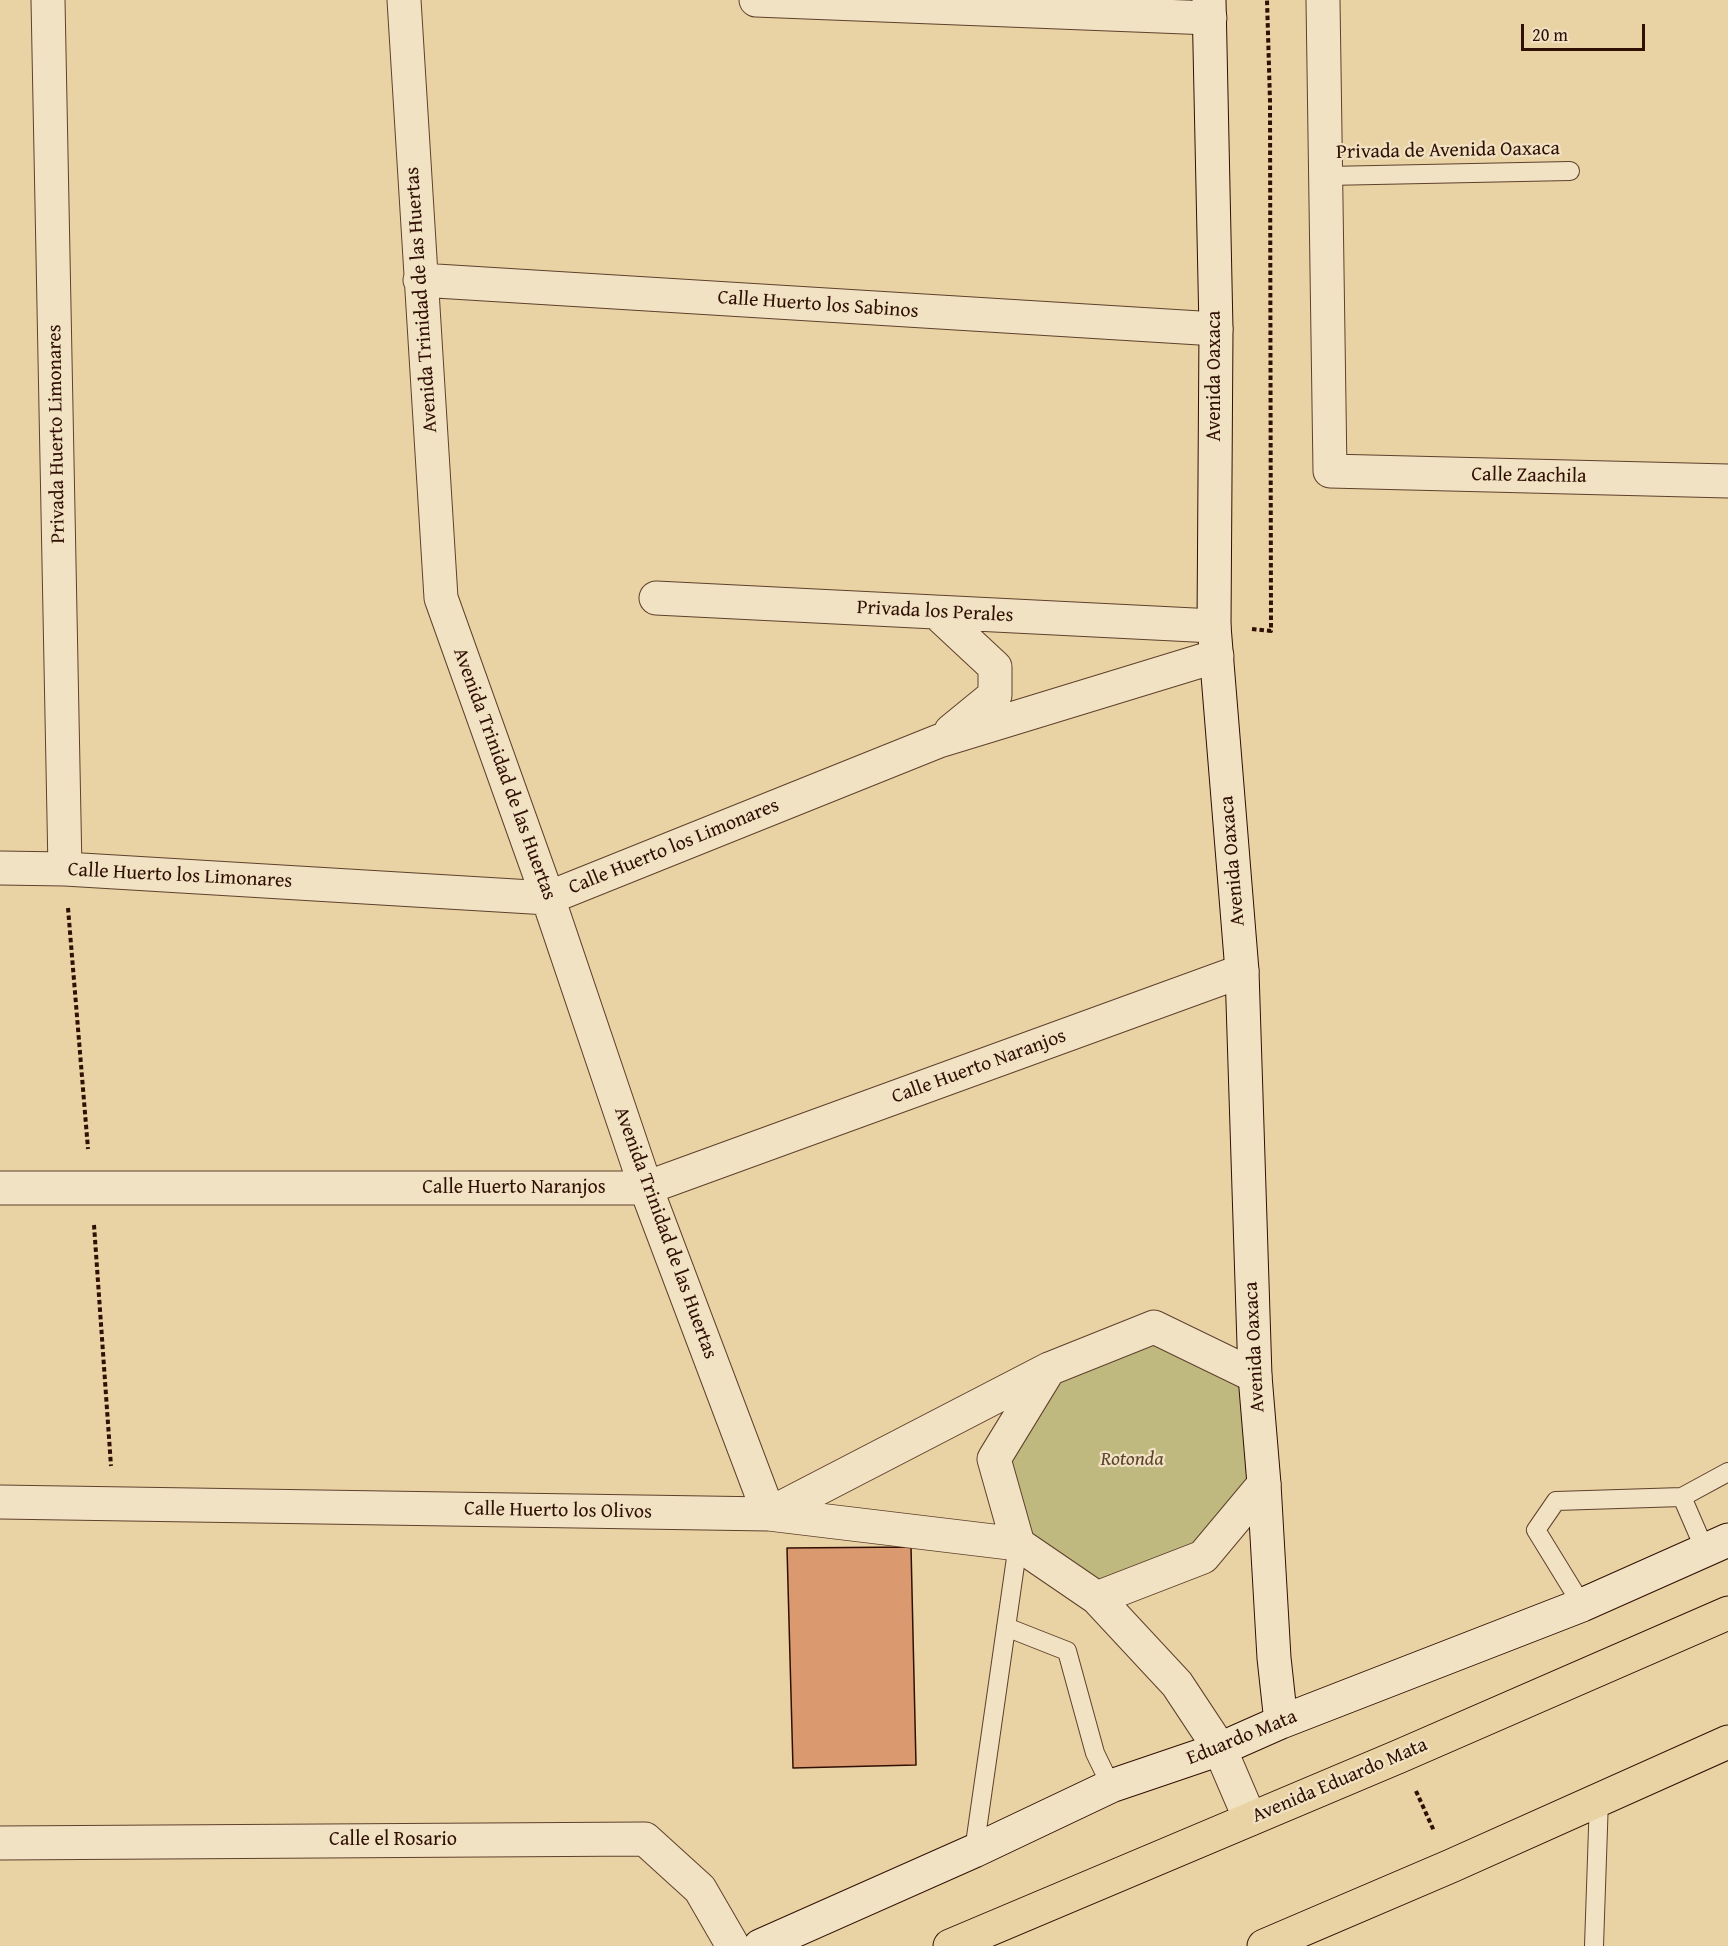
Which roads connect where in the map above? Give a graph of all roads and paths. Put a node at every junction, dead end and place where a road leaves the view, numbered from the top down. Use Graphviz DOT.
graph roads {
  1 [pos="48,0"];
  2 [pos="404,0"];
  3 [pos="756,0"];
  4 [pos="1267,0"];
  5 [pos="1323,0"];
  6 [pos="1209,9"];
  7 [pos="1570,171"];
  8 [pos="1327,176"];
  9 [pos="420,280"];
  10 [pos="1216,329"];
  11 [pos="1728,480"];
  12 [pos="656,598"];
  13 [pos="936,612"];
  14 [pos="1215,641"];
  15 [pos="939,741"];
  16 [pos="0,868"];
  17 [pos="65,868"];
  18 [pos="548,898"];
  19 [pos="1242,971"];
  20 [pos="0,1188"];
  21 [pos="646,1188"];
  22 [pos="1049,1369"];
  23 [pos="1255,1376"];
  24 [pos="1728,1472"];
  25 [pos="1264,1484"];
  26 [pos="1682,1497"];
  27 [pos="0,1502"];
  28 [pos="769,1514"];
  29 [pos="1018,1544"];
  30 [pos="1716,1545"];
  31 [pos="1097,1598"];
  32 [pos="1582,1605"];
  33 [pos="1728,1613"];
  34 [pos="1006,1628"];
  35 [pos="1281,1722"];
  36 [pos="1728,1742"];
  37 [pos="1220,1749"];
  38 [pos="1111,1786"];
  39 [pos="1599,1799"];
  40 [pos="1250,1819"];
  41 [pos="0,1843"];
  42 [pos="974,1851"];
  43 [pos="733,1946"];
  44 [pos="760,1946"];
  45 [pos="950,1946"];
  46 [pos="1265,1946"];
  47 [pos="1594,1946"];
  1 -- 17 [label="street, Privada Huerto Limonares"];
  2 -- 9 [label="street, Avenida Trinidad de las Huertas"];
  3 -- 6 [label="street"];
  4 -- 14 [label="path"];
  5 -- 8 [label="street"];
  6 -- 10 [label="street, Avenida Oaxaca"];
  7 -- 8 [label="lane, Privada de Avenida Oaxaca"];
  8 -- 11 [label="street, Calle Zaachila"];
  9 -- 10 [label="street, Calle Huerto los Sabinos"];
  9 -- 18 [label="street, Avenida Trinidad de las Huertas"];
  10 -- 14 [label="street, Avenida Oaxaca"];
  12 -- 13 [label="street, Privada los Perales"];
  13 -- 14 [label="street, Privada los Perales"];
  13 -- 15 [label="street"];
  14 -- 15 [label="street, Calle Huerto los Limonares"];
  14 -- 19 [label="street, Avenida Oaxaca"];
  15 -- 18 [label="street, Calle Huerto los Limonares"];
  16 -- 17 [label="street, Calle Huerto los Limonares"];
  17 -- 18 [label="street, Calle Huerto los Limonares"];
  18 -- 21 [label="street, Avenida Trinidad de las Huertas"];
  19 -- 21 [label="street, Calle Huerto Naranjos"];
  19 -- 23 [label="street, Avenida Oaxaca"];
  20 -- 21 [label="street, Calle Huerto Naranjos"];
  21 -- 28 [label="street, Avenida Trinidad de las Huertas"];
  22 -- 23 [label="street"];
  22 -- 28 [label="street"];
  22 -- 29 [label="street"];
  23 -- 25 [label="street, Avenida Oaxaca"];
  24 -- 26 [label="lane"];
  25 -- 31 [label="street"];
  25 -- 35 [label="street, Avenida Oaxaca"];
  26 -- 30 [label="lane"];
  26 -- 32 [label="lane"];
  27 -- 28 [label="street, Calle Huerto los Olivos"];
  28 -- 29 [label="street, Calle Huerto los Olivos"];
  29 -- 31 [label="street, Calle Huerto los Olivos"];
  29 -- 34 [label="lane"];
  30 -- 32 [label="street, Eduardo Mata"];
  31 -- 37 [label="street, Calle Huerto los Olivos"];
  32 -- 35 [label="street, Eduardo Mata"];
  33 -- 40 [label="main road, Avenida Eduardo Mata"];
  34 -- 38 [label="lane"];
  34 -- 42 [label="lane"];
  35 -- 37 [label="street, Eduardo Mata"];
  36 -- 39 [label="main road"];
  37 -- 38 [label="street, Eduardo Mata"];
  37 -- 40 [label="street, Calle Huerto los Olivos"];
  38 -- 42 [label="street, Eduardo Mata"];
  39 -- 46 [label="main road"];
  39 -- 47 [label="lane"];
  40 -- 45 [label="main road, Avenida Eduardo Mata"];
  41 -- 43 [label="street, Calle el Rosario"];
  42 -- 44 [label="street, Eduardo Mata"];
}
